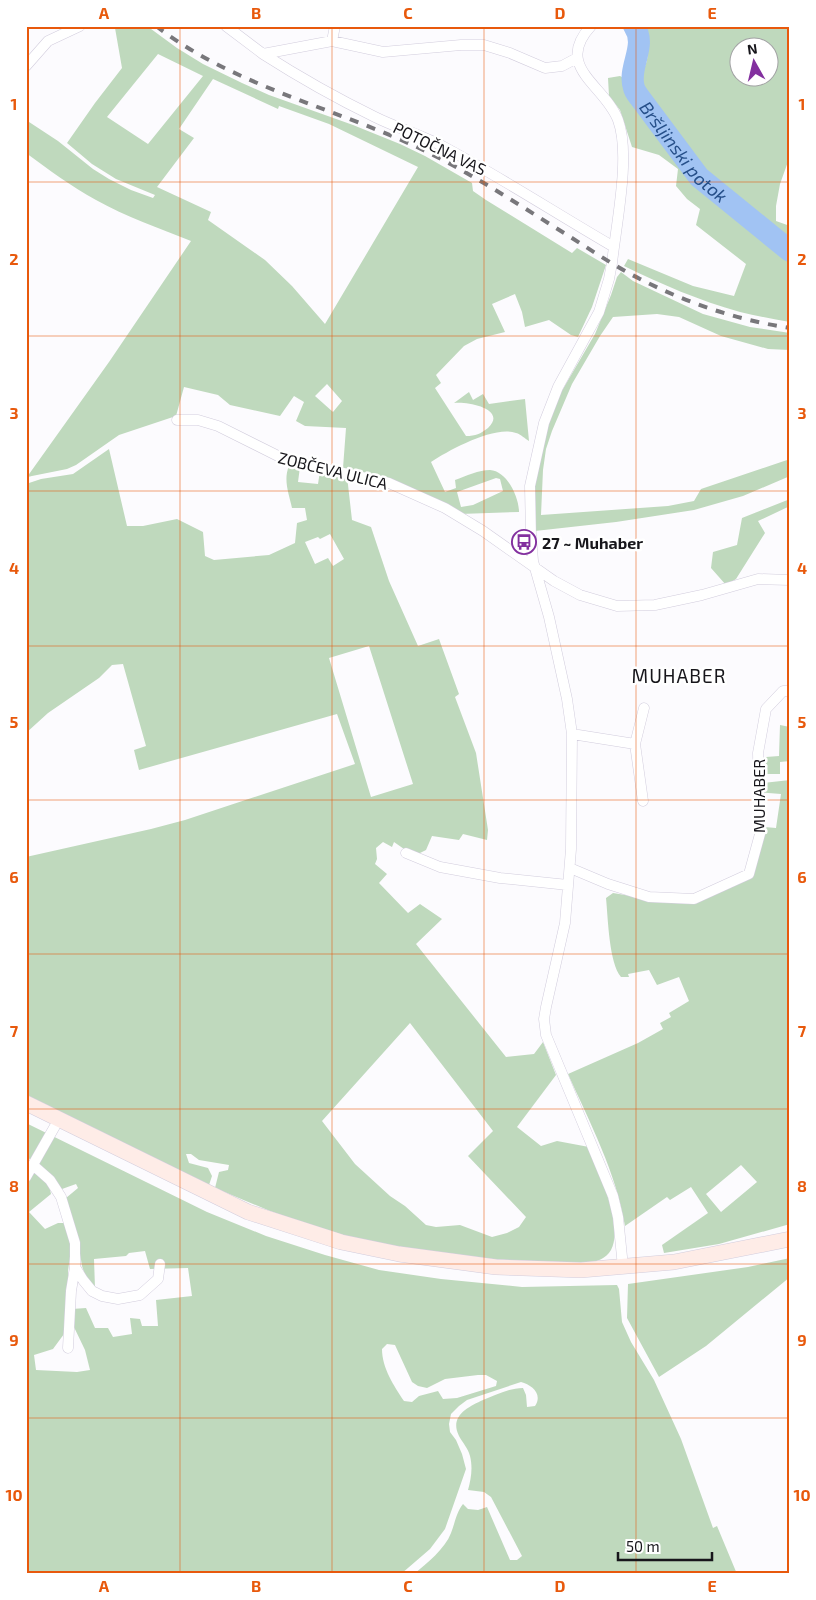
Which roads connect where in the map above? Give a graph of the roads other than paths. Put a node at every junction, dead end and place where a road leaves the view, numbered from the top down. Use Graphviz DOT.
graph roads {
  1 [pos="80,26"];
  2 [pos="226,26"];
  3 [pos="335,26"];
  4 [pos="591,26"];
  5 [pos="332,41"];
  6 [pos="263,54"];
  7 [pos="577,58"];
  8 [pos="26,66"];
  9 [pos="614,247"];
  10 [pos="177,420"];
  11 [pos="535,566"];
  12 [pos="790,580"];
  13 [pos="790,691"];
  14 [pos="644,708"];
  15 [pos="572,734"];
  16 [pos="635,744"];
  17 [pos="643,801"];
  18 [pos="406,853"];
  19 [pos="570,868"];
  20 [pos="568,885"];
  21 [pos="26,1103"];
  22 [pos="59,1119"];
  23 [pos="33,1165"];
  24 [pos="26,1177"];
  25 [pos="790,1239"];
  26 [pos="160,1264"];
  27 [pos="75,1266"];
  28 [pos="623,1267"];
  29 [pos="68,1348"];
  1 -- 8 [label="street"];
  2 -- 6 [label="street, POTOČNA VAS"];
  3 -- 5 [label="street"];
  4 -- 7 [label="street"];
  5 -- 6 [label="street"];
  5 -- 7 [label="street"];
  6 -- 9 [label="street, POTOČNA VAS"];
  7 -- 9 [label="street"];
  9 -- 11 [label="street"];
  10 -- 11 [label="street, ZOBČEVA ULICA"];
  11 -- 12 [label="street"];
  11 -- 15 [label="street"];
  13 -- 19 [label="street, MUHABER"];
  14 -- 16 [label="street"];
  15 -- 16 [label="street"];
  15 -- 19 [label="street"];
  16 -- 17 [label="street"];
  18 -- 20 [label="street"];
  19 -- 20 [label="street"];
  20 -- 28 [label="street"];
  21 -- 22 [label="street"];
  22 -- 23 [label="street"];
  22 -- 28 [label="street"];
  23 -- 24 [label="street"];
  23 -- 27 [label="street"];
  25 -- 28 [label="street"];
  26 -- 27 [label="street"];
  27 -- 29 [label="street"];
}
